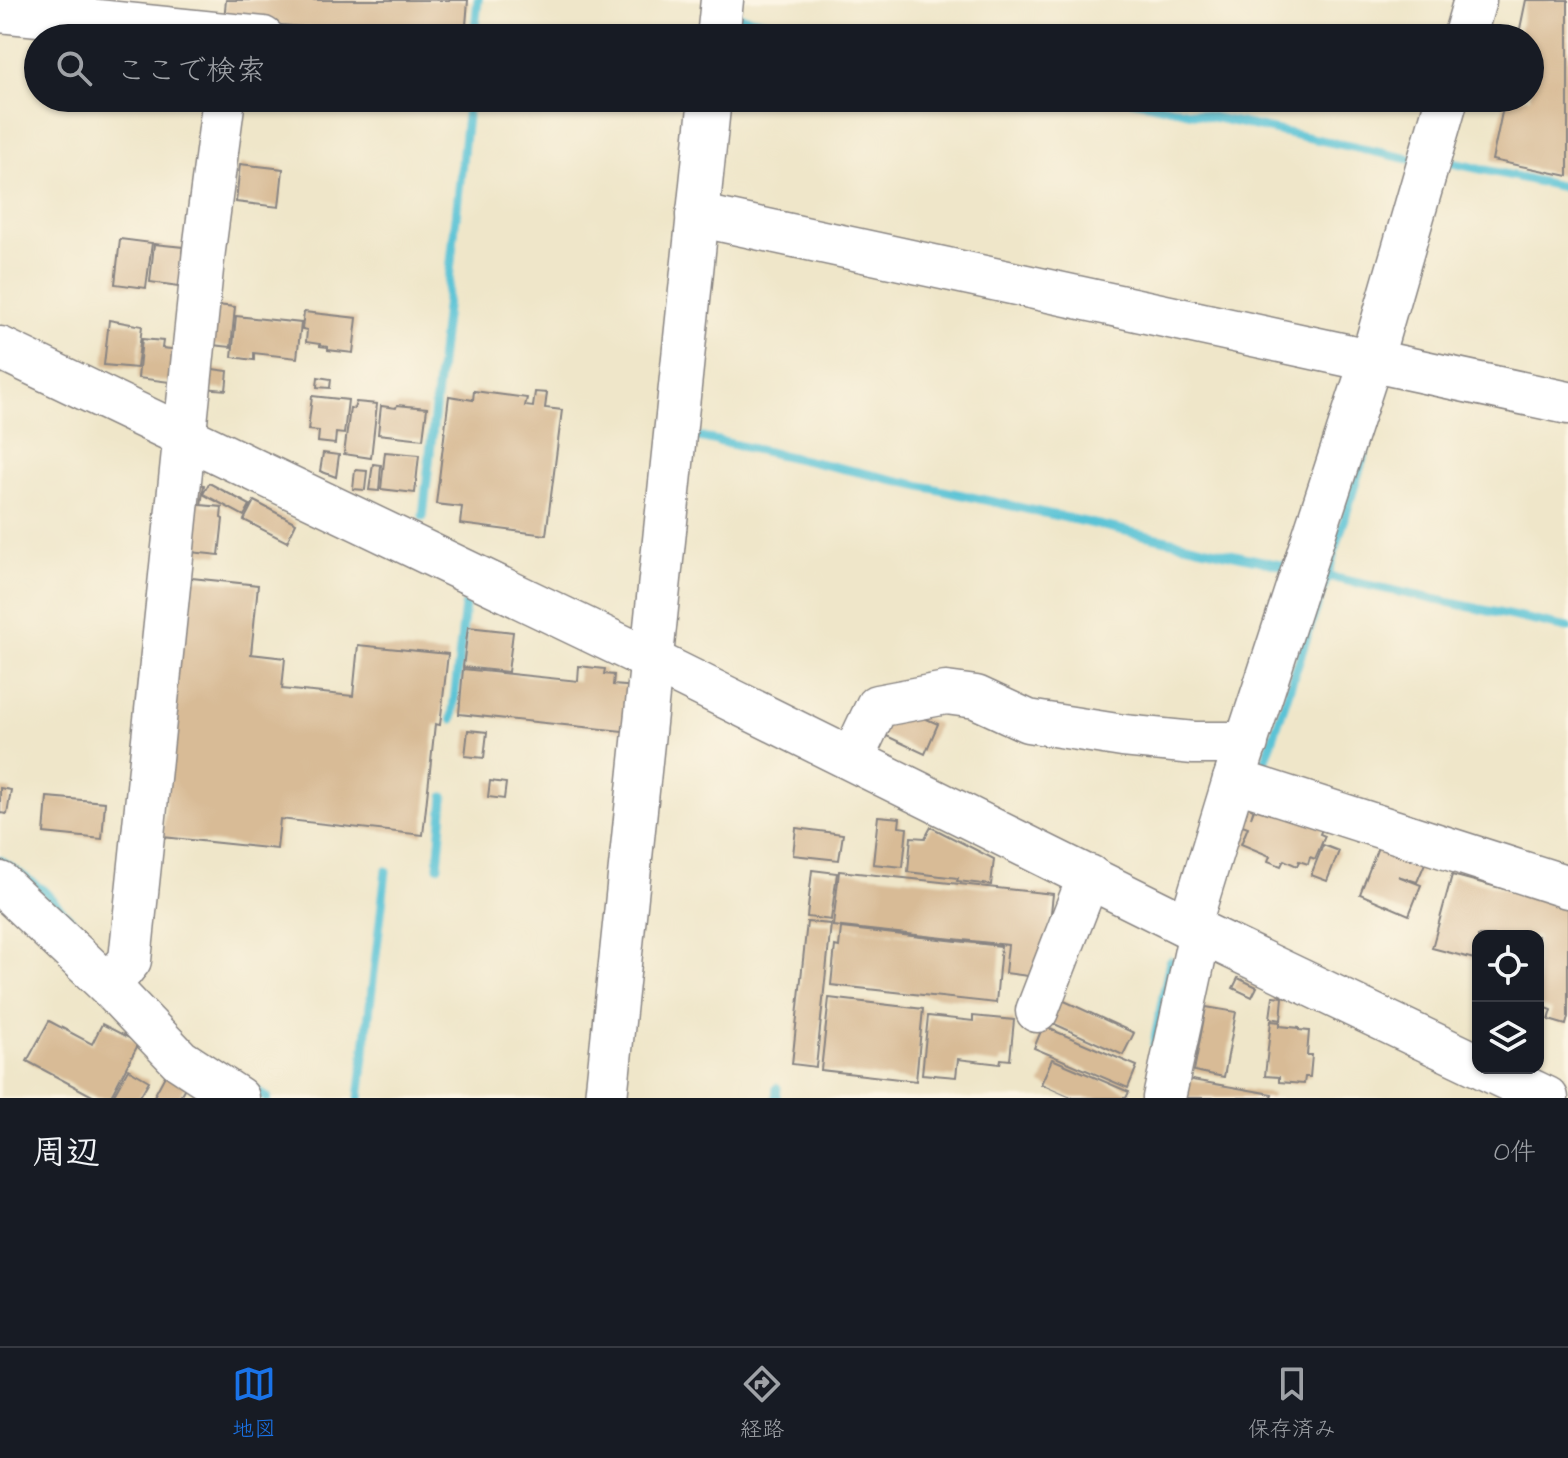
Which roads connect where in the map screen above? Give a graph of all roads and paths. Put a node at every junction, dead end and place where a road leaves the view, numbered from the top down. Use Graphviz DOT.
graph roads {
  1 [pos="722,0"];
  2 [pos="1475,0"];
  3 [pos="0,11"];
  4 [pos="172,24"];
  5 [pos="719,24"];
  6 [pos="1468,24"];
  7 [pos="222,112"];
  8 [pos="708,112"];
  9 [pos="1443,112"];
  10 [pos="697,215"];
  11 [pos="0,348"];
  12 [pos="1371,361"];
  13 [pos="1568,403"];
  14 [pos="184,436"];
  15 [pos="651,660"];
  16 [pos="852,759"];
  17 [pos="1241,761"];
  18 [pos="1089,876"];
  19 [pos="0,883"];
  20 [pos="1568,887"];
  21 [pos="1194,929"];
  22 [pos="118,974"];
  23 [pos="1037,1011"];
  24 [pos="1472,1062"];
  25 [pos="1497,1074"];
  26 [pos="238,1098"];
  27 [pos="606,1098"];
  28 [pos="1164,1098"];
  29 [pos="1547,1098"];
  1 -- 5 [label="street"];
  2 -- 6 [label="street"];
  3 -- 4 [label="street"];
  7 -- 14 [label="street"];
  8 -- 10 [label="street"];
  9 -- 12 [label="street"];
  10 -- 12 [label="street"];
  10 -- 15 [label="street"];
  11 -- 14 [label="street"];
  12 -- 13 [label="street"];
  12 -- 17 [label="street"];
  14 -- 15 [label="street"];
  14 -- 22 [label="street"];
  15 -- 16 [label="street"];
  15 -- 27 [label="street"];
  16 -- 17 [label="street"];
  16 -- 18 [label="street"];
  17 -- 20 [label="street"];
  17 -- 21 [label="street"];
  18 -- 21 [label="street"];
  18 -- 23 [label="street"];
  19 -- 22 [label="street"];
  21 -- 24 [label="street"];
  21 -- 28 [label="street"];
  22 -- 26 [label="street"];
  25 -- 29 [label="street"];
}
